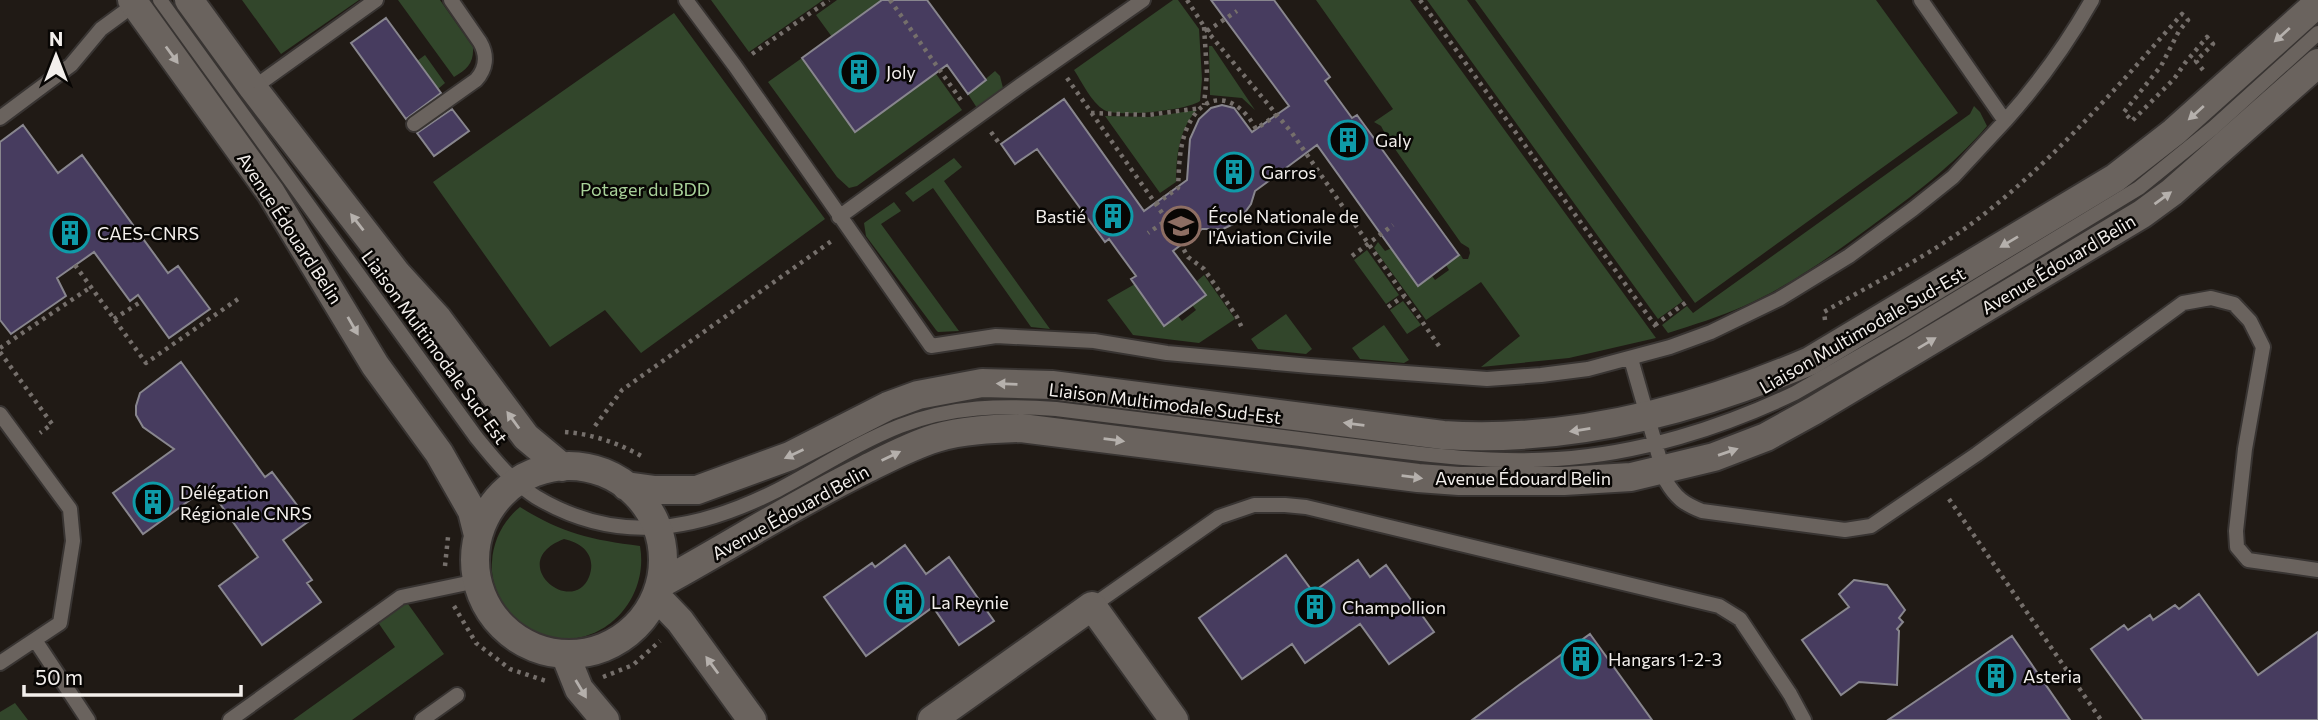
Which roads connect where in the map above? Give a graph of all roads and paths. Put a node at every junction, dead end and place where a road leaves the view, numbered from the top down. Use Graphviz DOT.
graph roads {
  1 [pos="189,0"];
  2 [pos="376,0"];
  3 [pos="451,0"];
  4 [pos="686,0"];
  5 [pos="829,0"];
  6 [pos="890,0"];
  7 [pos="1143,0"];
  8 [pos="1187,0"];
  9 [pos="1420,0"];
  10 [pos="1921,0"];
  11 [pos="2092,0"];
  12 [pos="142,1"];
  13 [pos="2318,3"];
  14 [pos="1237,10"];
  15 [pos="1205,29"];
  16 [pos="2318,33"];
  17 [pos="1070,51"];
  18 [pos="2318,62"];
  19 [pos="735,66"];
  20 [pos="2204,72"];
  21 [pos="2262,84"];
  22 [pos="253,89"];
  23 [pos="1202,107"];
  24 [pos="1091,113"];
  25 [pos="1278,114"];
  26 [pos="0,118"];
  27 [pos="975,120"];
  28 [pos="2005,121"];
  29 [pos="414,124"];
  30 [pos="999,143"];
  31 [pos="1156,204"];
  32 [pos="1167,220"];
  33 [pos="843,223"];
  34 [pos="1394,225"];
  35 [pos="1148,233"];
  36 [pos="1367,245"];
  37 [pos="1352,256"];
  38 [pos="75,265"];
  39 [pos="91,287"];
  40 [pos="1404,296"];
  41 [pos="238,299"];
  42 [pos="142,301"];
  43 [pos="1688,301"];
  44 [pos="1388,307"];
  45 [pos="114,319"];
  46 [pos="1825,324"];
  47 [pos="1655,325"];
  48 [pos="1242,328"];
  49 [pos="1670,347"];
  50 [pos="1441,349"];
  51 [pos="0,350"];
  52 [pos="1631,359"];
  53 [pos="0,414"];
  54 [pos="595,426"];
  55 [pos="1651,430"];
  56 [pos="555,432"];
  57 [pos="23,445"];
  58 [pos="654,464"];
  59 [pos="562,467"];
  60 [pos="1663,471"];
  61 [pos="1937,481"];
  62 [pos="516,482"];
  63 [pos="626,486"];
  64 [pos="658,528"];
  65 [pos="449,533"];
  66 [pos="478,535"];
  67 [pos="2318,570"];
  68 [pos="477,582"];
  69 [pos="449,587"];
  70 [pos="658,590"];
  71 [pos="1092,606"];
  72 [pos="676,617"];
  73 [pos="35,640"];
  74 [pos="565,654"];
  75 [pos="0,663"];
  76 [pos="576,681"];
  77 [pos="457,695"];
  78 [pos="88,720"];
  79 [pos="230,720"];
  80 [pos="422,720"];
  81 [pos="605,720"];
  82 [pos="752,720"];
  83 [pos="932,720"];
  84 [pos="1174,720"];
  85 [pos="1804,720"];
  86 [pos="2101,720"];
  1 -- 22 [label="street"];
  2 -- 22 [label="lane"];
  3 -- 29 [label="lane"];
  4 -- 19 [label="lane"];
  5 -- 19 [label="path"];
  6 -- 27 [label="path"];
  7 -- 17 [label="lane"];
  8 -- 15 [label="path"];
  9 -- 47 [label="path"];
  10 -- 28 [label="lane"];
  11 -- 28 [label="lane"];
  12 -- 26 [label="lane"];
  12 -- 62 [label="lane, Liaison Multimodale Sud-Est"];
  12 -- 66 [label="street, Avenue Édouard Belin, one-way"];
  13 -- 21 [label="street, one-way"];
  14 -- 15 [label="path"];
  15 -- 23 [label="path"];
  15 -- 25 [label="path"];
  16 -- 21 [label="lane"];
  17 -- 24 [label="path"];
  17 -- 27 [label="lane"];
  18 -- 21 [label="street"];
  19 -- 33 [label="lane"];
  20 -- 46 [label="path"];
  21 -- 55 [label="street"];
  60 -- 21 [label="street, Avenue Édouard Belin, one-way"];
  59 -- 22 [label="street, one-way"];
  23 -- 24 [label="path"];
  23 -- 25 [label="path"];
  23 -- 31 [label="path"];
  24 -- 31 [label="path"];
  25 -- 36 [label="path"];
  27 -- 30 [label="path"];
  27 -- 33 [label="lane"];
  28 -- 49 [label="lane"];
  31 -- 32 [label="path"];
  32 -- 35 [label="path"];
  32 -- 48 [label="path"];
  33 -- 52 [label="lane"];
  33 -- 54 [label="path"];
  34 -- 36 [label="path"];
  36 -- 37 [label="path"];
  36 -- 40 [label="path"];
  38 -- 39 [label="path"];
  39 -- 45 [label="path"];
  39 -- 51 [label="path"];
  40 -- 44 [label="path"];
  40 -- 50 [label="path"];
  41 -- 45 [label="path"];
  42 -- 45 [label="path"];
  43 -- 47 [label="path"];
  47 -- 49 [label="path"];
  49 -- 52 [label="lane"];
  51 -- 57 [label="path"];
  52 -- 55 [label="lane"];
  53 -- 57 [label="lane"];
  55 -- 60 [label="lane"];
  55 -- 63 [label="street, one-way"];
  55 -- 64 [label="lane, Liaison Multimodale Sud-Est"];
  56 -- 58 [label="path"];
  57 -- 73 [label="lane"];
  59 -- 62 [label="street"];
  59 -- 63 [label="street"];
  60 -- 61 [label="lane"];
  70 -- 60 [label="street, Avenue Édouard Belin, one-way"];
  61 -- 67 [label="lane"];
  61 -- 86 [label="path"];
  62 -- 64 [label="lane, Liaison Multimodale Sud-Est"];
  62 -- 66 [label="street"];
  63 -- 64 [label="street"];
  64 -- 70 [label="street"];
  65 -- 69 [label="path"];
  66 -- 68 [label="street"];
  68 -- 69 [label="lane"];
  68 -- 74 [label="street"];
  69 -- 76 [label="path"];
  69 -- 79 [label="lane"];
  70 -- 72 [label="street"];
  70 -- 74 [label="street"];
  71 -- 83 [label="street"];
  71 -- 84 [label="street"];
  71 -- 85 [label="lane"];
  72 -- 76 [label="path"];
  82 -- 72 [label="street, one-way"];
  73 -- 75 [label="lane"];
  73 -- 78 [label="lane"];
  74 -- 76 [label="street"];
  76 -- 81 [label="street, one-way"];
  77 -- 80 [label="lane"];
}
